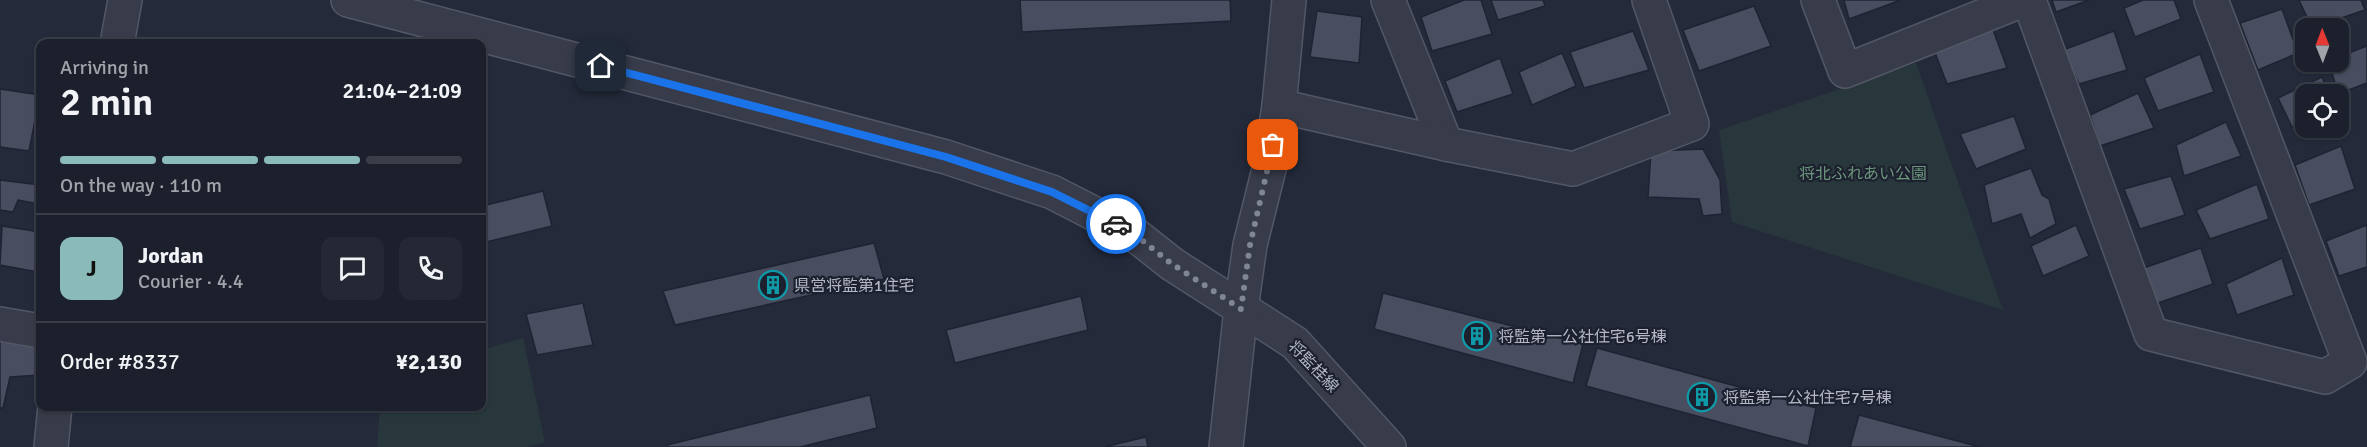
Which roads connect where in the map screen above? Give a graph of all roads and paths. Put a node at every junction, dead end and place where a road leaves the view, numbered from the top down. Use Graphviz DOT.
graph roads {
  1 [pos="125,0"];
  2 [pos="348,0"];
  3 [pos="1289,0"];
  4 [pos="1388,0"];
  5 [pos="1649,0"];
  6 [pos="1818,0"];
  7 [pos="2023,0"];
  8 [pos="2030,0"];
  9 [pos="2214,1"];
  10 [pos="118,39"];
  11 [pos="1279,106"];
  12 [pos="1446,144"];
  13 [pos="1241,309"];
  14 [pos="0,324"];
  15 [pos="36,330"];
  16 [pos="2358,354"];
  17 [pos="55,411"];
  18 [pos="51,447"];
  19 [pos="1226,447"];
  20 [pos="1389,447"];
  1 -- 10 [label="street"];
  2 -- 13 [label="street, 将監桂線"];
  3 -- 11 [label="street"];
  4 -- 12 [label="street"];
  5 -- 12 [label="street"];
  6 -- 7 [label="street"];
  8 -- 16 [label="street"];
  9 -- 16 [label="street"];
  11 -- 12 [label="street"];
  11 -- 13 [label="street"];
  13 -- 19 [label="street"];
  13 -- 20 [label="street, 将監桂線"];
  14 -- 15 [label="street"];
  17 -- 18 [label="street"];
}
